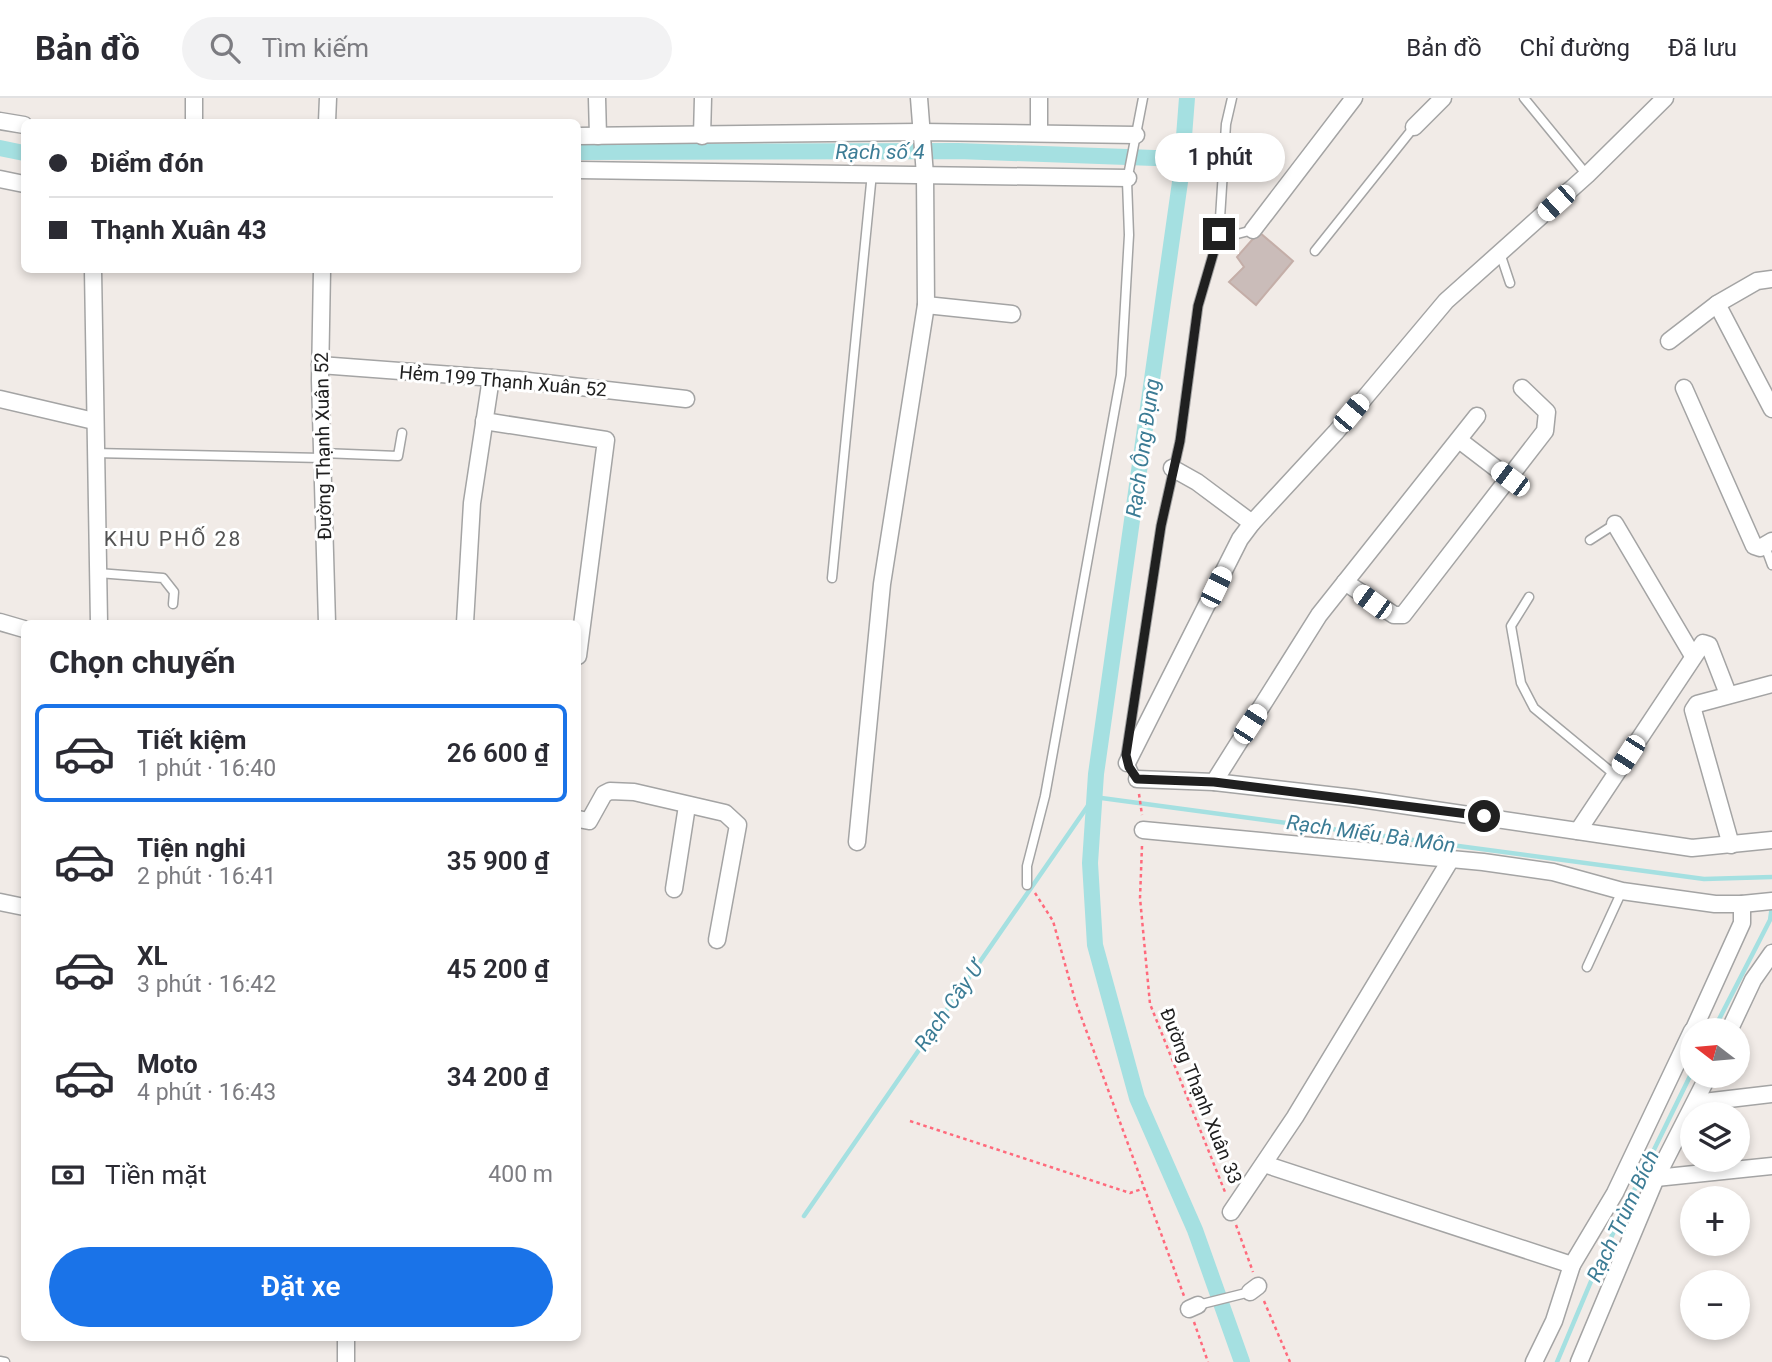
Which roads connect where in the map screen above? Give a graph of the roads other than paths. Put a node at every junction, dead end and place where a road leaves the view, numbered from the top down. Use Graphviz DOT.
graph roads {
  1 [pos="194,98"];
  2 [pos="328,98"];
  3 [pos="597,98"];
  4 [pos="703,98"];
  5 [pos="919,98"];
  6 [pos="1039,98"];
  7 [pos="1143,98"];
  8 [pos="1232,98"];
  9 [pos="1354,98"];
  10 [pos="1443,98"];
  11 [pos="1524,98"];
  12 [pos="1665,98"];
  13 [pos="194,119"];
  14 [pos="327,119"];
  15 [pos="0,121"];
  16 [pos="21,124"];
  17 [pos="1414,127"];
  18 [pos="920,133"];
  19 [pos="1040,134"];
  20 [pos="581,136"];
  21 [pos="598,136"];
  22 [pos="702,136"];
  23 [pos="1136,136"];
  24 [pos="581,170"];
  25 [pos="872,173"];
  26 [pos="925,174"];
  27 [pos="1587,175"];
  28 [pos="1128,177"];
  29 [pos="0,178"];
  30 [pos="21,183"];
  31 [pos="1253,230"];
  32 [pos="1218,239"];
  33 [pos="1315,251"];
  34 [pos="1500,253"];
  35 [pos="93,273"];
  36 [pos="322,273"];
  37 [pos="1772,279"];
  38 [pos="1510,283"];
  39 [pos="1717,304"];
  40 [pos="926,305"];
  41 [pos="1012,314"];
  42 [pos="1669,341"];
  43 [pos="320,365"];
  44 [pos="491,378"];
  45 [pos="1522,388"];
  46 [pos="1684,388"];
  47 [pos="0,399"];
  48 [pos="686,399"];
  49 [pos="1772,410"];
  50 [pos="1477,416"];
  51 [pos="94,421"];
  52 [pos="484,421"];
  53 [pos="402,433"];
  54 [pos="1459,440"];
  55 [pos="94,453"];
  56 [pos="322,456"];
  57 [pos="1172,468"];
  58 [pos="1510,479"];
  59 [pos="1252,523"];
  60 [pos="1615,524"];
  61 [pos="1590,540"];
  62 [pos="1768,544"];
  63 [pos="1772,565"];
  64 [pos="98,573"];
  65 [pos="832,578"];
  66 [pos="1345,582"];
  67 [pos="1529,597"];
  68 [pos="173,604"];
  69 [pos="99,620"];
  70 [pos="327,620"];
  71 [pos="465,620"];
  72 [pos="0,622"];
  73 [pos="21,628"];
  74 [pos="581,633"];
  75 [pos="1693,656"];
  76 [pos="1772,684"];
  77 [pos="1728,694"];
  78 [pos="1127,762"];
  79 [pos="1615,775"];
  80 [pos="1214,782"];
  81 [pos="1137,783"];
  82 [pos="687,806"];
  83 [pos="581,820"];
  84 [pos="1143,826"];
  85 [pos="1578,831"];
  86 [pos="1772,840"];
  87 [pos="857,842"];
  88 [pos="1731,845"];
  89 [pos="1451,859"];
  90 [pos="1027,884"];
  91 [pos="674,889"];
  92 [pos="1622,891"];
  93 [pos="0,902"];
  94 [pos="1767,902"];
  95 [pos="1742,904"];
  96 [pos="21,906"];
  97 [pos="717,940"];
  98 [pos="1772,953"];
  99 [pos="1587,967"];
  100 [pos="1698,1018"];
  101 [pos="1735,1018"];
  102 [pos="1680,1056"];
  103 [pos="1702,1088"];
  104 [pos="1772,1094"];
  105 [pos="1695,1102"];
  106 [pos="1680,1131"];
  107 [pos="1264,1164"];
  108 [pos="1772,1166"];
  109 [pos="1656,1178"];
  110 [pos="1231,1212"];
  111 [pos="1572,1265"];
  112 [pos="1254,1289"];
  113 [pos="1193,1307"];
  114 [pos="346,1341"];
  115 [pos="346,1362"];
  116 [pos="1534,1362"];
  117 [pos="1579,1362"];
  1 -- 13 [label="street"];
  2 -- 14 [label="street"];
  3 -- 21 [label="street"];
  4 -- 22 [label="street"];
  5 -- 18 [label="street"];
  6 -- 19 [label="street"];
  7 -- 23 [label="lane"];
  8 -- 32 [label="lane"];
  9 -- 31 [label="street"];
  10 -- 17 [label="street"];
  11 -- 27 [label="lane"];
  12 -- 27 [label="street"];
  15 -- 16 [label="street"];
  17 -- 33 [label="lane"];
  18 -- 19 [label="street"];
  18 -- 22 [label="street"];
  18 -- 26 [label="street"];
  19 -- 23 [label="street"];
  20 -- 21 [label="street"];
  21 -- 22 [label="street"];
  23 -- 28 [label="lane"];
  24 -- 25 [label="street"];
  25 -- 26 [label="street"];
  25 -- 65 [label="lane"];
  26 -- 28 [label="street"];
  26 -- 40 [label="street"];
  27 -- 34 [label="street"];
  28 -- 90 [label="lane"];
  29 -- 30 [label="street"];
  31 -- 32 [label="lane"];
  32 -- 57 [label="lane"];
  34 -- 38 [label="lane"];
  34 -- 59 [label="street"];
  35 -- 51 [label="street"];
  36 -- 43 [label="street, Đường Thạnh Xuân 52"];
  37 -- 39 [label="street"];
  39 -- 42 [label="street"];
  39 -- 49 [label="street"];
  40 -- 41 [label="street"];
  40 -- 87 [label="street"];
  43 -- 44 [label="street, Hẻm 199 Thạnh Xuân 52"];
  43 -- 56 [label="street, Đường Thạnh Xuân 52"];
  44 -- 48 [label="street, Hẻm 199 Thạnh Xuân 52"];
  44 -- 52 [label="street"];
  45 -- 58 [label="street"];
  46 -- 62 [label="street"];
  47 -- 51 [label="street"];
  50 -- 54 [label="street"];
  51 -- 55 [label="street"];
  52 -- 71 [label="street"];
  52 -- 74 [label="street"];
  53 -- 56 [label="lane"];
  54 -- 58 [label="street"];
  54 -- 66 [label="street"];
  55 -- 56 [label="lane"];
  55 -- 64 [label="street"];
  56 -- 70 [label="street, Đường Thạnh Xuân 52"];
  57 -- 59 [label="street"];
  57 -- 78 [label="lane"];
  58 -- 66 [label="street"];
  59 -- 78 [label="street"];
  60 -- 61 [label="lane"];
  60 -- 75 [label="street"];
  62 -- 63 [label="lane"];
  64 -- 68 [label="lane"];
  64 -- 69 [label="street"];
  66 -- 80 [label="street"];
  67 -- 79 [label="lane"];
  72 -- 73 [label="street"];
  75 -- 77 [label="street"];
  75 -- 79 [label="street"];
  76 -- 77 [label="street"];
  77 -- 88 [label="street"];
  78 -- 81 [label="lane"];
  79 -- 85 [label="street"];
  80 -- 81 [label="street"];
  80 -- 85 [label="street"];
  82 -- 83 [label="street"];
  82 -- 91 [label="street"];
  82 -- 97 [label="street"];
  84 -- 89 [label="street"];
  85 -- 88 [label="street"];
  86 -- 88 [label="street"];
  89 -- 92 [label="street"];
  89 -- 107 [label="street"];
  92 -- 95 [label="street"];
  92 -- 99 [label="lane"];
  93 -- 96 [label="street"];
  94 -- 95 [label="street"];
  95 -- 100 [label="street"];
  98 -- 101 [label="street"];
  102 -- 111 [label="street"];
  103 -- 105 [label="street"];
  104 -- 105 [label="street"];
  106 -- 109 [label="street"];
  107 -- 110 [label="street"];
  107 -- 111 [label="street"];
  108 -- 109 [label="street"];
  109 -- 117 [label="street"];
  111 -- 116 [label="street"];
  112 -- 113 [label="lane"];
  114 -- 115 [label="street"];
}
